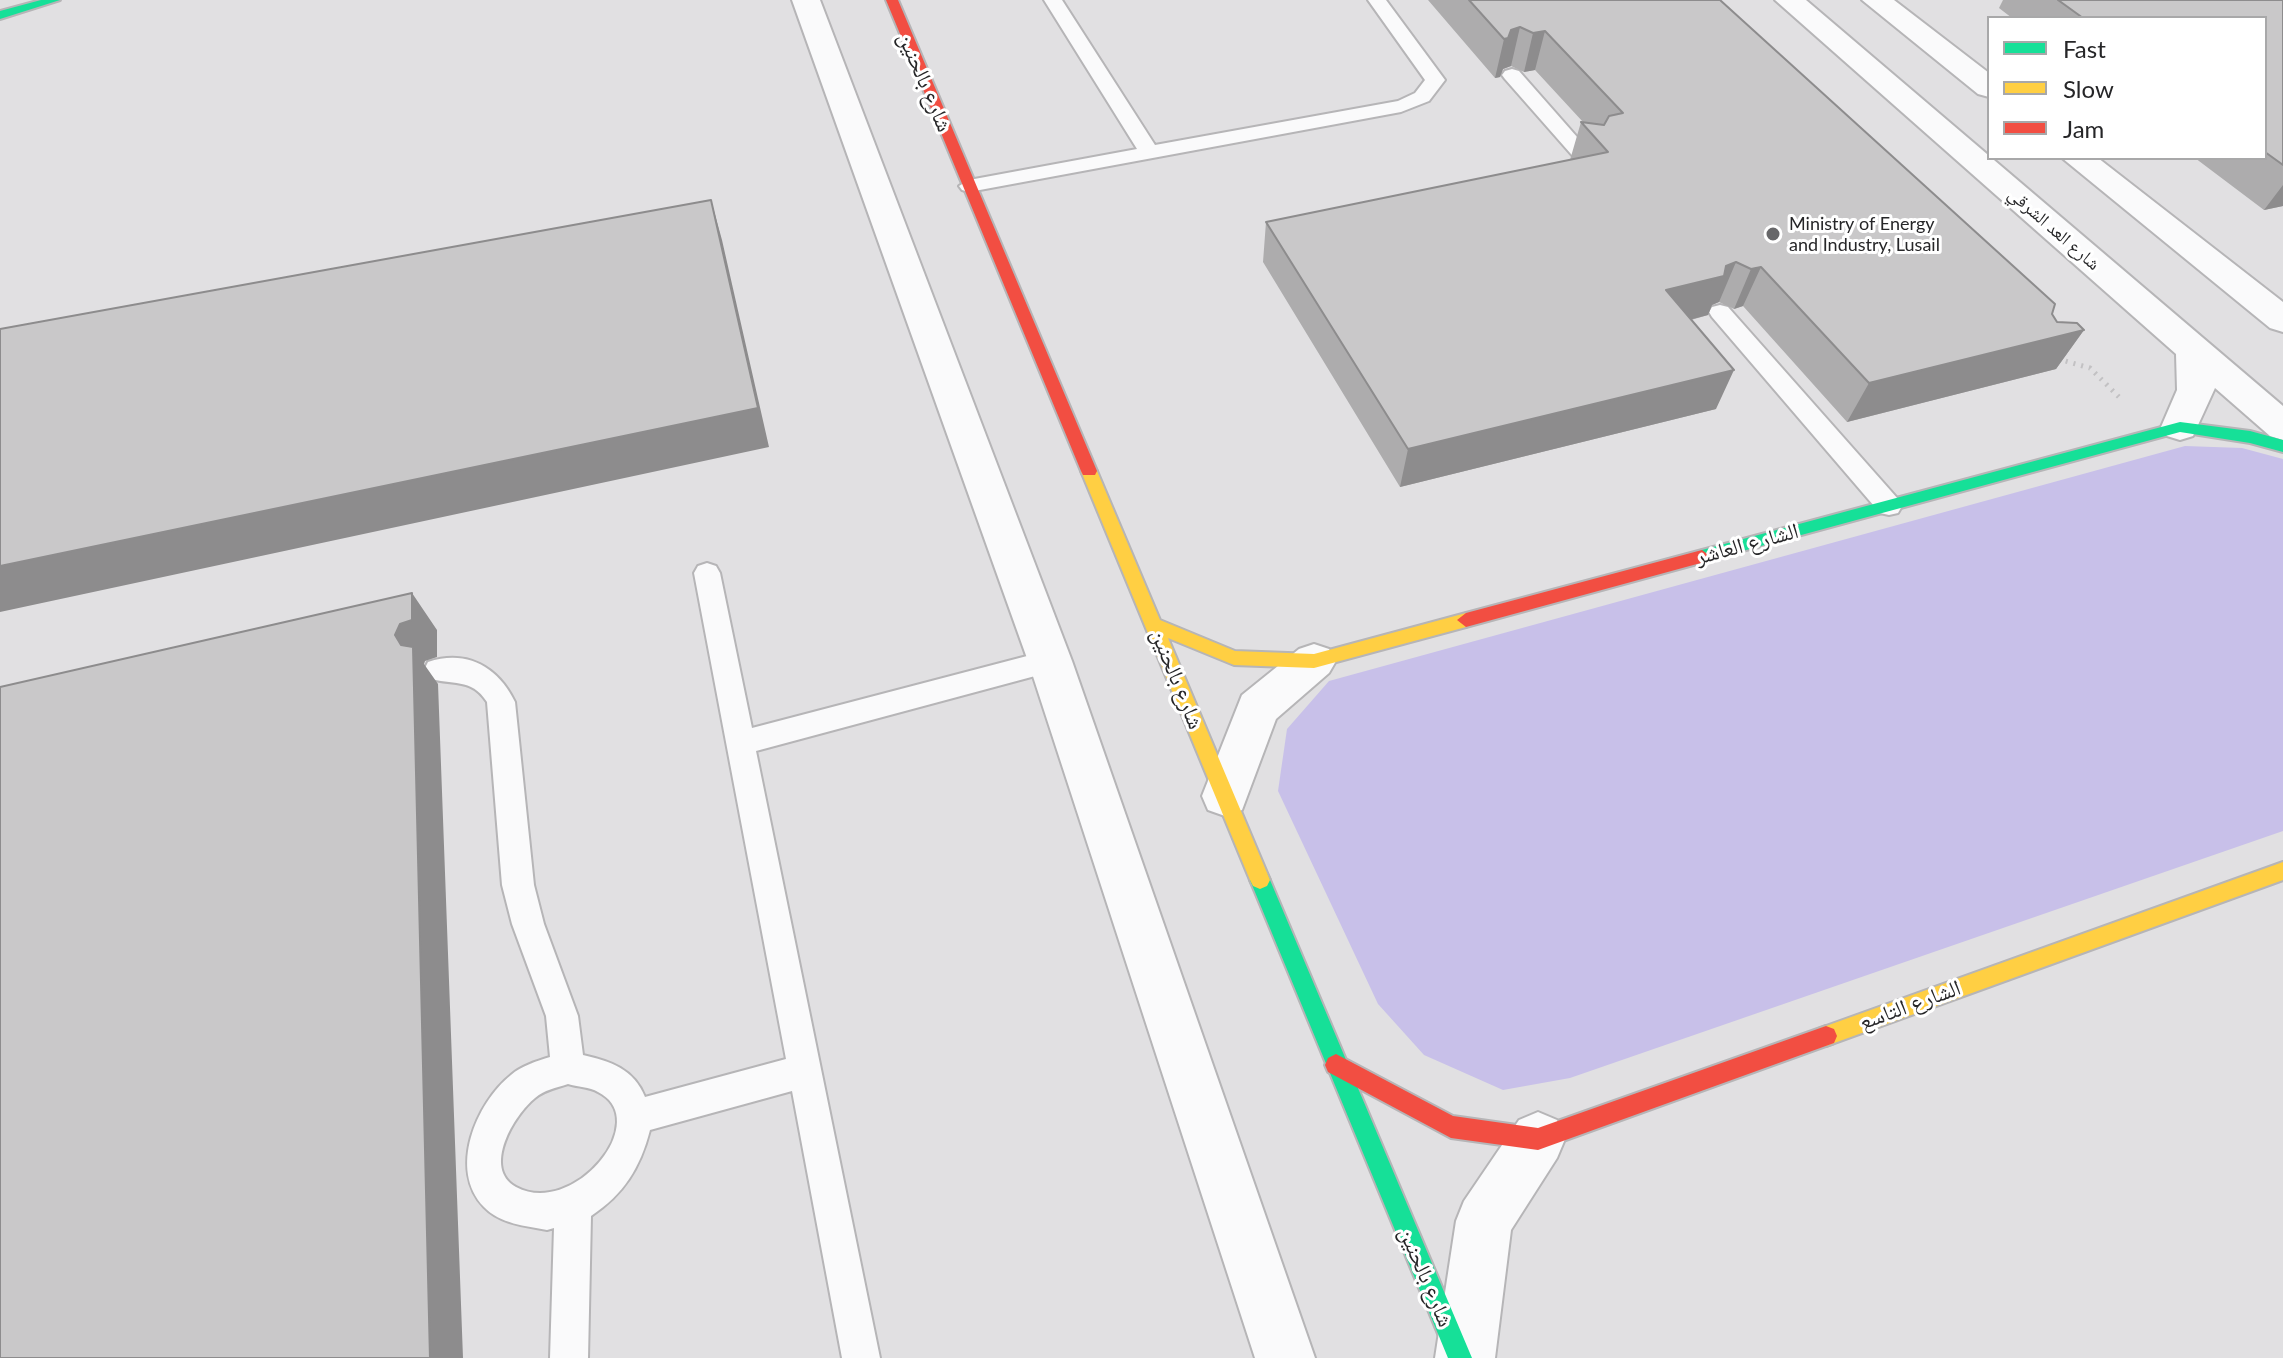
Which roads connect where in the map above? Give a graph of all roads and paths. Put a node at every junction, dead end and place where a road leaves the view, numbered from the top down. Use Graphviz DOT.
graph roads {
  1 [pos="54,0"];
  2 [pos="806,0"];
  3 [pos="1053,0"];
  4 [pos="1377,0"];
  5 [pos="1789,0"];
  6 [pos="1876,0"];
  7 [pos="892,1"];
  8 [pos="0,15"];
  9 [pos="1512,75"];
  10 [pos="1987,86"];
  11 [pos="1150,153"];
  12 [pos="1585,158"];
  13 [pos="2081,160"];
  14 [pos="969,186"];
  15 [pos="1720,312"];
  16 [pos="2283,320"];
  17 [pos="2194,350"];
  18 [pos="2053,358"];
  19 [pos="2283,427"];
  20 [pos="2168,430"];
  21 [pos="2283,446"];
  22 [pos="1889,506"];
  23 [pos="707,573"];
  24 [pos="1155,625"];
  25 [pos="1050,661"];
  26 [pos="1314,661"];
  27 [pos="438,670"];
  28 [pos="741,743"];
  29 [pos="1225,796"];
  30 [pos="2283,871"];
  31 [pos="1336,1065"];
  32 [pos="568,1068"];
  33 [pos="804,1071"];
  34 [pos="634,1117"];
  35 [pos="1538,1139"];
  36 [pos="573,1206"];
  37 [pos="1275,1355"];
  38 [pos="569,1358"];
  39 [pos="861,1358"];
  40 [pos="1462,1358"];
  1 -- 8 [label="street"];
  2 -- 25 [label="street"];
  3 -- 11 [label="lane"];
  4 -- 11 [label="lane"];
  5 -- 17 [label="street, شارع العد الشرقي"];
  6 -- 10 [label="street"];
  7 -- 14 [label="street, شارع بالحنين"];
  9 -- 12 [label="lane"];
  11 -- 14 [label="lane"];
  13 -- 16 [label="street"];
  14 -- 24 [label="street, شارع بالحنين"];
  15 -- 22 [label="lane"];
  17 -- 19 [label="street, شارع العد الشرقي"];
  17 -- 20 [label="street"];
  18 -- 20 [label="path"];
  20 -- 21 [label="street, الشارع العاشر"];
  20 -- 22 [label="street, الشارع العاشر"];
  22 -- 26 [label="street, الشارع العاشر"];
  23 -- 28 [label="lane"];
  24 -- 26 [label="street, الشارع العاشر"];
  24 -- 29 [label="street, شارع بالحنين"];
  25 -- 28 [label="lane"];
  25 -- 37 [label="street"];
  26 -- 29 [label="street, الشارع العاشر"];
  27 -- 32 [label="lane"];
  28 -- 33 [label="lane"];
  29 -- 31 [label="street, شارع بالحنين"];
  30 -- 35 [label="street, الشارع التاسع"];
  31 -- 35 [label="street, الشارع التاسع"];
  31 -- 40 [label="street, شارع بالحنين"];
  32 -- 34 [label="lane"];
  32 -- 36 [label="lane"];
  33 -- 34 [label="lane"];
  33 -- 39 [label="lane"];
  34 -- 36 [label="lane"];
  35 -- 40 [label="street"];
  36 -- 38 [label="lane"];
}
